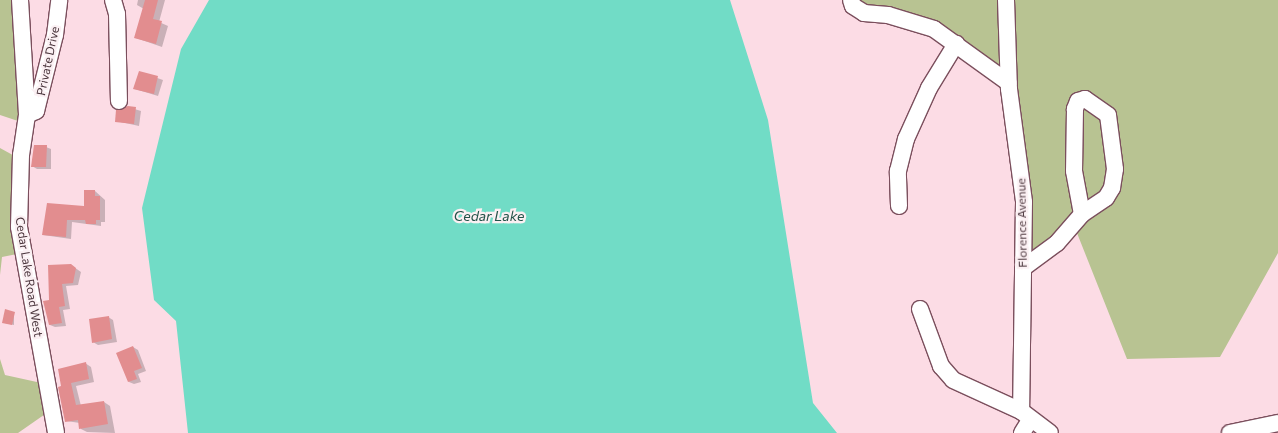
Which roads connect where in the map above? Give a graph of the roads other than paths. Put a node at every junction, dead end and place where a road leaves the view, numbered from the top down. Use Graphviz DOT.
graph roads {
  1 [pos="20,0"];
  2 [pos="59,0"];
  3 [pos="113,0"];
  4 [pos="851,0"];
  5 [pos="1006,0"];
  6 [pos="956,44"];
  7 [pos="1009,83"];
  8 [pos="119,101"];
  9 [pos="27,115"];
  10 [pos="899,206"];
  11 [pos="1082,214"];
  12 [pos="1022,268"];
  13 [pos="920,308"];
  14 [pos="1024,421"];
  15 [pos="1278,423"];
  16 [pos="56,433"];
  17 [pos="1050,433"];
  18 [pos="1230,433"];
  1 -- 9 [label="street, Cedar Lake Road West"];
  2 -- 9 [label="street, Private Drive"];
  3 -- 8 [label="street"];
  4 -- 6 [label="street"];
  5 -- 7 [label="street, Florence Avenue"];
  6 -- 7 [label="street"];
  6 -- 10 [label="street"];
  7 -- 12 [label="street, Florence Avenue"];
  9 -- 16 [label="street, Cedar Lake Road West"];
  11 -- 11 [label="street"];
  11 -- 12 [label="street"];
  12 -- 14 [label="street, Florence Avenue"];
  13 -- 14 [label="street"];
  14 -- 17 [label="street"];
  15 -- 18 [label="street"];
}
